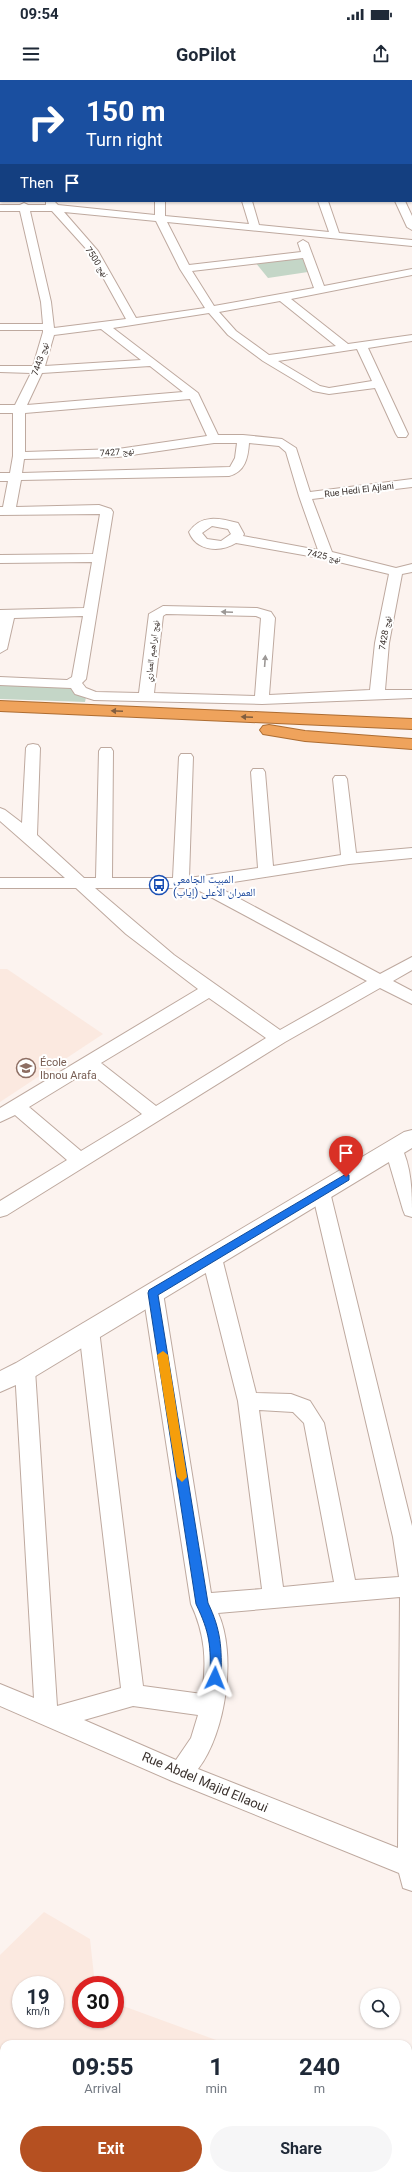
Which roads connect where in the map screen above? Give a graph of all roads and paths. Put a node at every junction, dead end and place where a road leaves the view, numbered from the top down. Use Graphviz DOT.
graph roads {
  1 [pos="160,202"];
  2 [pos="247,202"];
  3 [pos="323,202"];
  4 [pos="400,202"];
  5 [pos="51,204"];
  6 [pos="24,206"];
  7 [pos="0,208"];
  8 [pos="160,218"];
  9 [pos="256,227"];
  10 [pos="412,227"];
  11 [pos="299,231"];
  12 [pos="335,235"];
  13 [pos="412,243"];
  14 [pos="306,254"];
  15 [pos="185,269"];
  16 [pos="412,272"];
  17 [pos="320,290"];
  18 [pos="282,297"];
  19 [pos="211,309"];
  20 [pos="133,322"];
  21 [pos="104,326"];
  22 [pos="0,327"];
  23 [pos="48,330"];
  24 [pos="412,338"];
  25 [pos="361,346"];
  26 [pos="346,348"];
  27 [pos="267,359"];
  28 [pos="151,362"];
  29 [pos="0,369"];
  30 [pos="38,370"];
  31 [pos="378,384"];
  32 [pos="194,395"];
  33 [pos="0,409"];
  34 [pos="19,409"];
  35 [pos="402,434"];
  36 [pos="214,439"];
  37 [pos="243,439"];
  38 [pos="19,456"];
  39 [pos="16,476"];
  40 [pos="0,477"];
  41 [pos="412,483"];
  42 [pos="305,496"];
  43 [pos="5,511"];
  44 [pos="235,539"];
  45 [pos="326,555"];
  46 [pos="100,558"];
  47 [pos="0,559"];
  48 [pos="412,568"];
  49 [pos="396,572"];
  50 [pos="91,612"];
  51 [pos="4,614"];
  52 [pos="0,649"];
  53 [pos="0,681"];
  54 [pos="75,682"];
  55 [pos="377,694"];
  56 [pos="412,694"];
  57 [pos="146,697"];
  58 [pos="262,700"];
  59 [pos="0,706"];
  60 [pos="412,715"];
  61 [pos="0,719"];
  62 [pos="269,724"];
  63 [pos="412,724"];
  64 [pos="412,734"];
  65 [pos="412,744"];
  66 [pos="33,748"];
  67 [pos="106,751"];
  68 [pos="186,757"];
  69 [pos="258,772"];
  70 [pos="340,779"];
  71 [pos="0,813"];
  72 [pos="29,836"];
  73 [pos="412,853"];
  74 [pos="349,859"];
  75 [pos="266,873"];
  76 [pos="0,883"];
  77 [pos="181,883"];
  78 [pos="197,883"];
  79 [pos="80,884"];
  80 [pos="104,884"];
  81 [pos="412,963"];
  82 [pos="379,981"];
  83 [pos="209,990"];
  84 [pos="412,998"];
  85 [pos="279,1038"];
  86 [pos="89,1063"];
  87 [pos="16,1106"];
  88 [pos="154,1114"];
  89 [pos="0,1116"];
  90 [pos="403,1144"];
  91 [pos="79,1160"];
  92 [pos="321,1192"];
  93 [pos="0,1210"];
  94 [pos="412,1210"];
  95 [pos="212,1258"];
  96 [pos="153,1293"];
  97 [pos="89,1330"];
  98 [pos="24,1370"];
  99 [pos="0,1382"];
  100 [pos="248,1401"];
  101 [pos="408,1537"];
  102 [pos="411,1586"];
  103 [pos="346,1590"];
  104 [pos="274,1599"];
  105 [pos="202,1604"];
  106 [pos="0,1695"];
  107 [pos="133,1695"];
  108 [pos="210,1706"];
  109 [pos="50,1716"];
  110 [pos="180,1773"];
  111 [pos="411,1870"];
  1 -- 8 [label="street"];
  2 -- 9 [label="street"];
  3 -- 12 [label="street"];
  4 -- 10 [label="street"];
  5 -- 6 [label="street"];
  5 -- 8 [label="street"];
  5 -- 20 [label="street, نهج 7500"];
  6 -- 7 [label="street"];
  6 -- 23 [label="street, نهج 7443"];
  8 -- 9 [label="street"];
  8 -- 15 [label="street"];
  9 -- 11 [label="street"];
  11 -- 12 [label="street"];
  11 -- 14 [label="street"];
  12 -- 13 [label="street"];
  14 -- 15 [label="street"];
  14 -- 17 [label="street"];
  15 -- 19 [label="street"];
  16 -- 17 [label="street"];
  17 -- 18 [label="street"];
  18 -- 19 [label="street"];
  18 -- 26 [label="street"];
  19 -- 20 [label="street"];
  19 -- 27 [label="street"];
  20 -- 21 [label="street"];
  21 -- 23 [label="street"];
  21 -- 28 [label="street"];
  22 -- 23 [label="street"];
  23 -- 30 [label="street, نهج 7443"];
  24 -- 25 [label="street"];
  25 -- 26 [label="street"];
  25 -- 31 [label="street"];
  26 -- 27 [label="street"];
  27 -- 31 [label="street"];
  28 -- 30 [label="street"];
  28 -- 32 [label="street"];
  29 -- 30 [label="street"];
  30 -- 34 [label="street, نهج 7443"];
  31 -- 35 [label="street"];
  32 -- 34 [label="street"];
  32 -- 36 [label="street"];
  33 -- 34 [label="street"];
  34 -- 38 [label="street, نهج 7443"];
  36 -- 37 [label="street, نهج 7427"];
  36 -- 38 [label="street, نهج 7427"];
  37 -- 39 [label="street"];
  37 -- 42 [label="street, نهج 7427"];
  38 -- 39 [label="street, نهج 7443"];
  39 -- 40 [label="street"];
  39 -- 43 [label="street, نهج 7443"];
  41 -- 42 [label="street, Rue Hedi El Ajlani"];
  42 -- 45 [label="street, نهج 7427"];
  43 -- 46 [label="street"];
  44 -- 45 [label="street, نهج 7425"];
  45 -- 49 [label="street, نهج 7425"];
  46 -- 47 [label="street"];
  46 -- 50 [label="street"];
  48 -- 49 [label="street, نهج 7425"];
  49 -- 55 [label="street, نهج 7428"];
  50 -- 51 [label="street"];
  50 -- 54 [label="street"];
  51 -- 52 [label="street"];
  53 -- 54 [label="street"];
  54 -- 57 [label="street"];
  55 -- 56 [label="street, نهج ابراهيم العماري"];
  55 -- 58 [label="street, نهج ابراهيم العماري"];
  57 -- 58 [label="street, نهج ابراهيم العماري"];
  58 -- 57 [label="street, نهج ابراهيم العماري, one-way"];
  62 -- 59 [label="highway, one-way"];
  60 -- 62 [label="highway"];
  61 -- 62 [label="highway"];
  62 -- 63 [label="highway"];
  62 -- 64 [label="highway"];
  62 -- 65 [label="highway"];
  66 -- 72 [label="street"];
  67 -- 80 [label="street"];
  68 -- 77 [label="street"];
  69 -- 75 [label="street"];
  70 -- 74 [label="street"];
  71 -- 72 [label="street"];
  72 -- 79 [label="street"];
  73 -- 74 [label="street"];
  74 -- 75 [label="street"];
  75 -- 78 [label="street"];
  76 -- 79 [label="street"];
  77 -- 78 [label="street"];
  77 -- 80 [label="street"];
  78 -- 82 [label="street"];
  79 -- 80 [label="street"];
  79 -- 83 [label="street"];
  81 -- 82 [label="street"];
  82 -- 84 [label="street"];
  82 -- 85 [label="street"];
  83 -- 85 [label="street"];
  83 -- 86 [label="street"];
  85 -- 88 [label="street"];
  86 -- 87 [label="street"];
  86 -- 88 [label="street"];
  87 -- 89 [label="street"];
  87 -- 91 [label="street"];
  88 -- 91 [label="street"];
  90 -- 92 [label="street"];
  90 -- 94 [label="street"];
  91 -- 93 [label="street"];
  92 -- 95 [label="street"];
  92 -- 101 [label="street"];
  95 -- 96 [label="street"];
  95 -- 100 [label="street"];
  96 -- 97 [label="street"];
  96 -- 105 [label="street"];
  97 -- 98 [label="street"];
  97 -- 107 [label="street"];
  98 -- 99 [label="street"];
  98 -- 109 [label="street"];
  100 -- 103 [label="street"];
  100 -- 104 [label="street"];
  101 -- 102 [label="street"];
  102 -- 103 [label="street"];
  102 -- 111 [label="street"];
  103 -- 104 [label="street"];
  104 -- 105 [label="street"];
  105 -- 108 [label="street"];
  106 -- 109 [label="street, Rue Abdel Majid Ellaoui"];
  107 -- 108 [label="street"];
  107 -- 109 [label="street"];
  108 -- 110 [label="street"];
  109 -- 110 [label="street, Rue Abdel Majid Ellaoui"];
  110 -- 111 [label="street, Rue Abdel Majid Ellaoui"];
}
